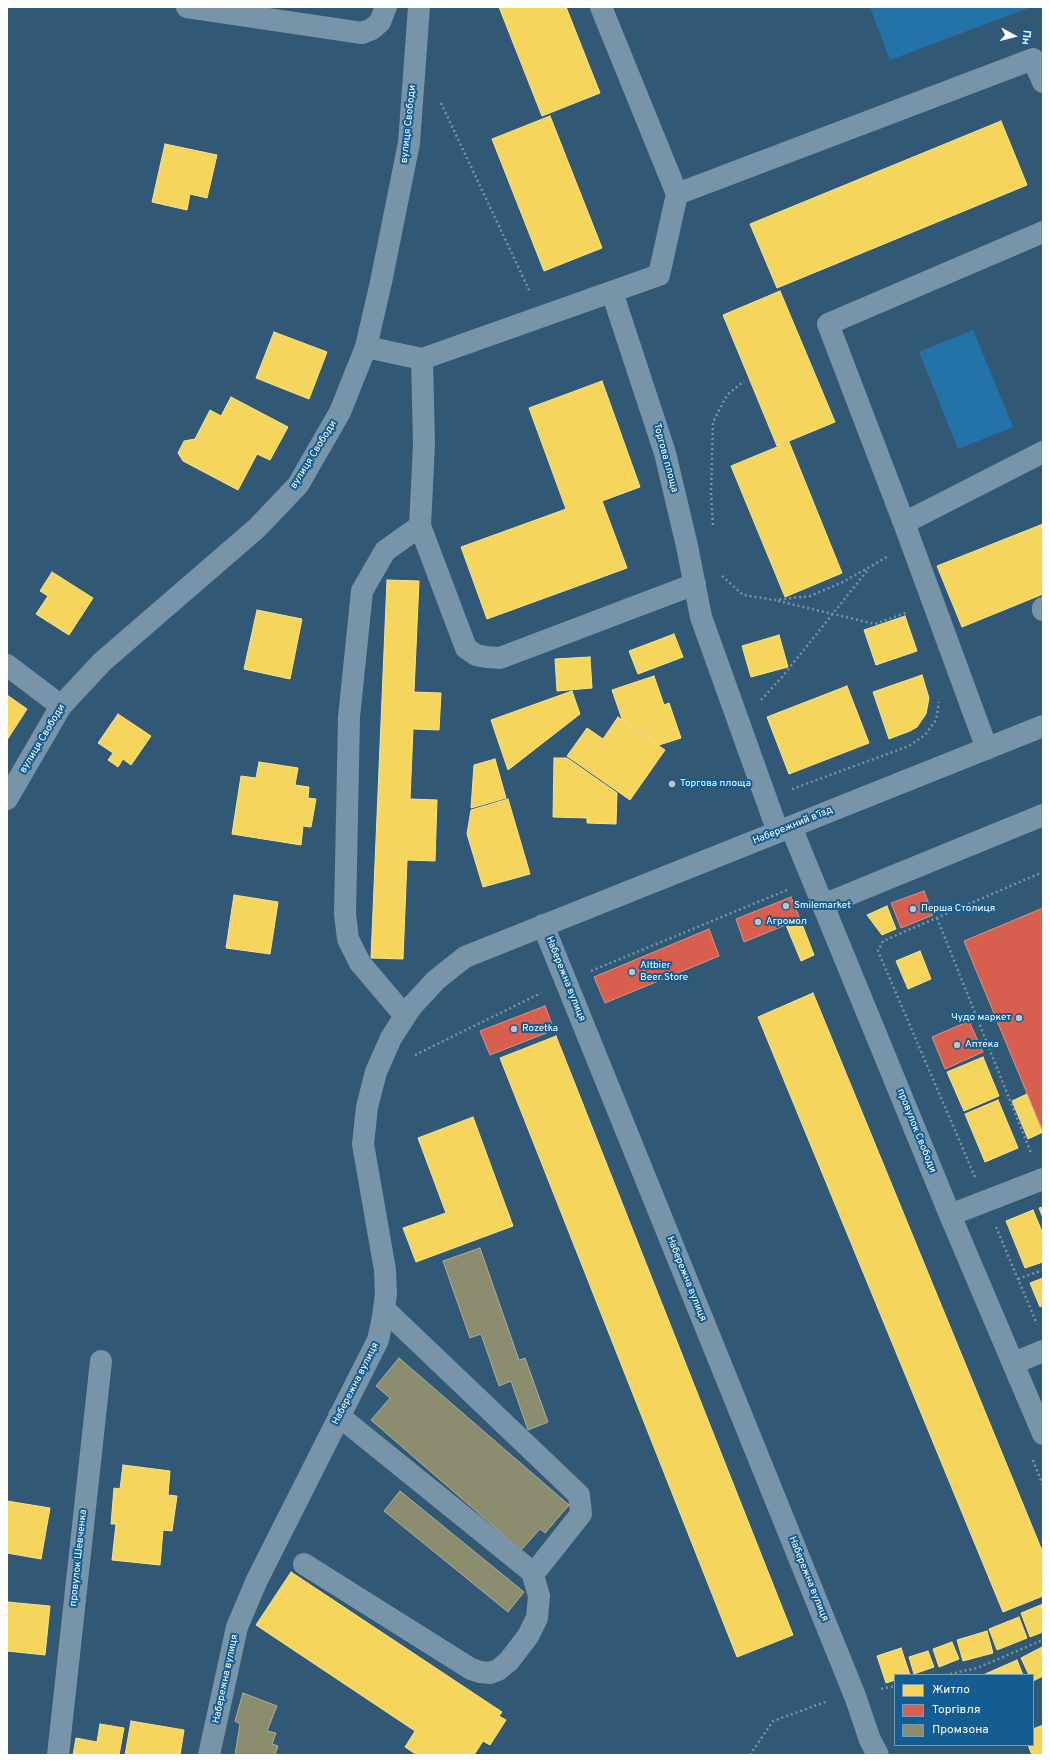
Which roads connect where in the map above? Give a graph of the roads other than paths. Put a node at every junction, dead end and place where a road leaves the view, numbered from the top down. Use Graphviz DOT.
graph roads {
  1 [pos="187,7"];
  2 [pos="386,7"];
  3 [pos="419,7"];
  4 [pos="601,7"];
  5 [pos="1043,82"];
  6 [pos="677,194"];
  7 [pos="1043,232"];
  8 [pos="612,292"];
  9 [pos="366,346"];
  10 [pos="422,359"];
  11 [pos="1043,452"];
  12 [pos="904,524"];
  13 [pos="420,526"];
  14 [pos="695,584"];
  15 [pos="7,665"];
  16 [pos="61,706"];
  17 [pos="1043,726"];
  18 [pos="987,749"];
  19 [pos="7,799"];
  20 [pos="1043,815"];
  21 [pos="784,829"];
  22 [pos="823,905"];
  23 [pos="543,925"];
  24 [pos="405,1016"];
  25 [pos="1042,1179"];
  26 [pos="950,1215"];
  27 [pos="384,1309"];
  28 [pos="1043,1350"];
  29 [pos="101,1361"];
  30 [pos="1014,1363"];
  31 [pos="339,1416"];
  32 [pos="1043,1434"];
  33 [pos="304,1564"];
  34 [pos="532,1572"];
  35 [pos="58,1755"];
  36 [pos="209,1755"];
  37 [pos="878,1755"];
  1 -- 2 [label="street"];
  3 -- 9 [label="street, вулиця Свободи"];
  4 -- 6 [label="street"];
  5 -- 6 [label="street"];
  6 -- 8 [label="street"];
  7 -- 12 [label="street"];
  8 -- 10 [label="street"];
  8 -- 14 [label="street, Торгова площа"];
  9 -- 10 [label="street"];
  9 -- 16 [label="street, вулиця Свободи"];
  10 -- 13 [label="street"];
  11 -- 12 [label="street"];
  12 -- 18 [label="street"];
  13 -- 14 [label="street"];
  13 -- 24 [label="street"];
  14 -- 21 [label="street, Торгова площа"];
  15 -- 16 [label="street"];
  16 -- 19 [label="street, вулиця Свободи"];
  17 -- 18 [label="street, Набережний в’їзд"];
  18 -- 21 [label="street, Набережний в’їзд"];
  20 -- 22 [label="street"];
  21 -- 22 [label="street, провулок Свободи"];
  21 -- 23 [label="street, Набережний в’їзд"];
  22 -- 26 [label="street, провулок Свободи"];
  23 -- 24 [label="street, Набережна вулиця"];
  23 -- 37 [label="street, Набережна вулиця"];
  24 -- 27 [label="street, Набережна вулиця"];
  25 -- 26 [label="street"];
  26 -- 30 [label="street, провулок Свободи"];
  27 -- 31 [label="street, Набережна вулиця"];
  27 -- 34 [label="street"];
  28 -- 30 [label="street"];
  29 -- 35 [label="street, провулок Шевченка"];
  30 -- 32 [label="street, провулок Свободи"];
  31 -- 34 [label="street"];
  31 -- 36 [label="street, Набережна вулиця"];
  33 -- 34 [label="street"];
}
